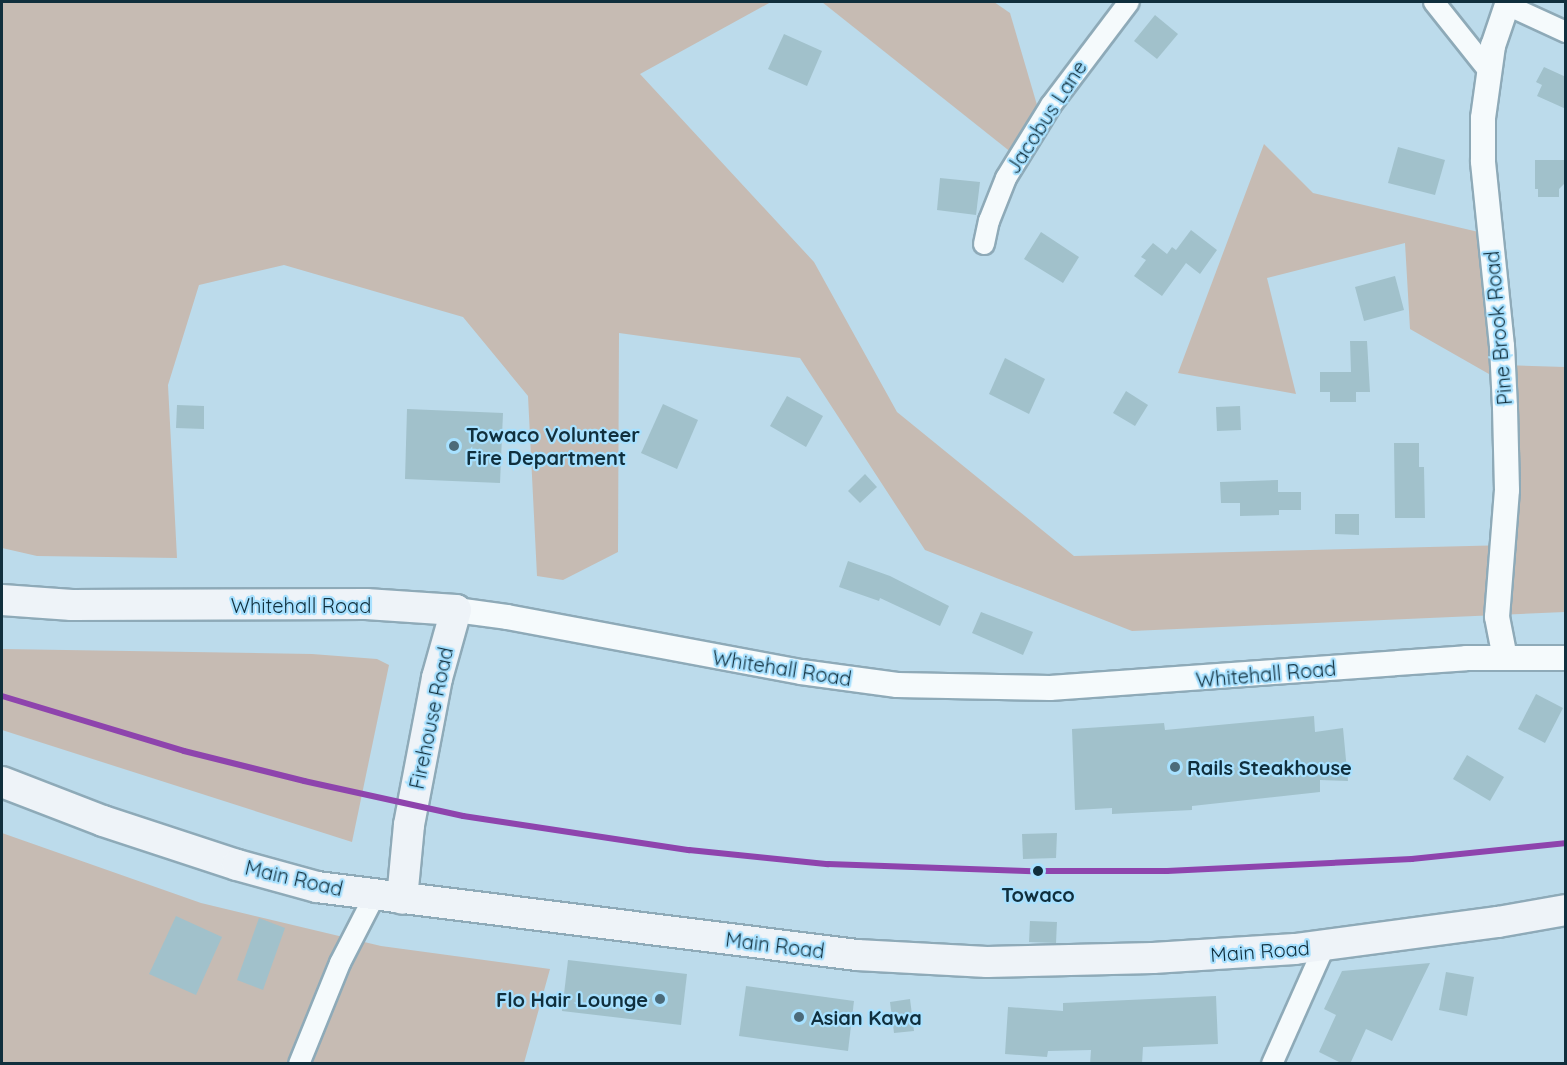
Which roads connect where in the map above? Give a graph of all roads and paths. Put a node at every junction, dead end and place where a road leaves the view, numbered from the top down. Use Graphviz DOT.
graph roads {
  1 [pos="1129,2"];
  2 [pos="1434,2"];
  3 [pos="1507,3"];
  4 [pos="1566,32"];
  5 [pos="1488,70"];
  6 [pos="984,244"];
  7 [pos="2,600"];
  8 [pos="456,610"];
  9 [pos="1505,658"];
  10 [pos="1566,658"];
  11 [pos="2,782"];
  12 [pos="388,897"];
  13 [pos="1566,910"];
  14 [pos="1325,945"];
  15 [pos="300,1064"];
  16 [pos="1272,1064"];
  1 -- 6 [label="street, Jacobus Lane"];
  2 -- 5 [label="street"];
  3 -- 4 [label="street"];
  3 -- 5 [label="street, Pine Brook Road"];
  5 -- 9 [label="street, Pine Brook Road"];
  7 -- 8 [label="main road, Whitehall Road"];
  8 -- 9 [label="street, Whitehall Road"];
  8 -- 12 [label="main road, Firehouse Road"];
  9 -- 10 [label="street, Whitehall Road"];
  11 -- 12 [label="main road, Main Road"];
  12 -- 14 [label="main road, Main Road"];
  12 -- 15 [label="street"];
  13 -- 14 [label="main road, Main Road"];
  14 -- 16 [label="street"];
}
